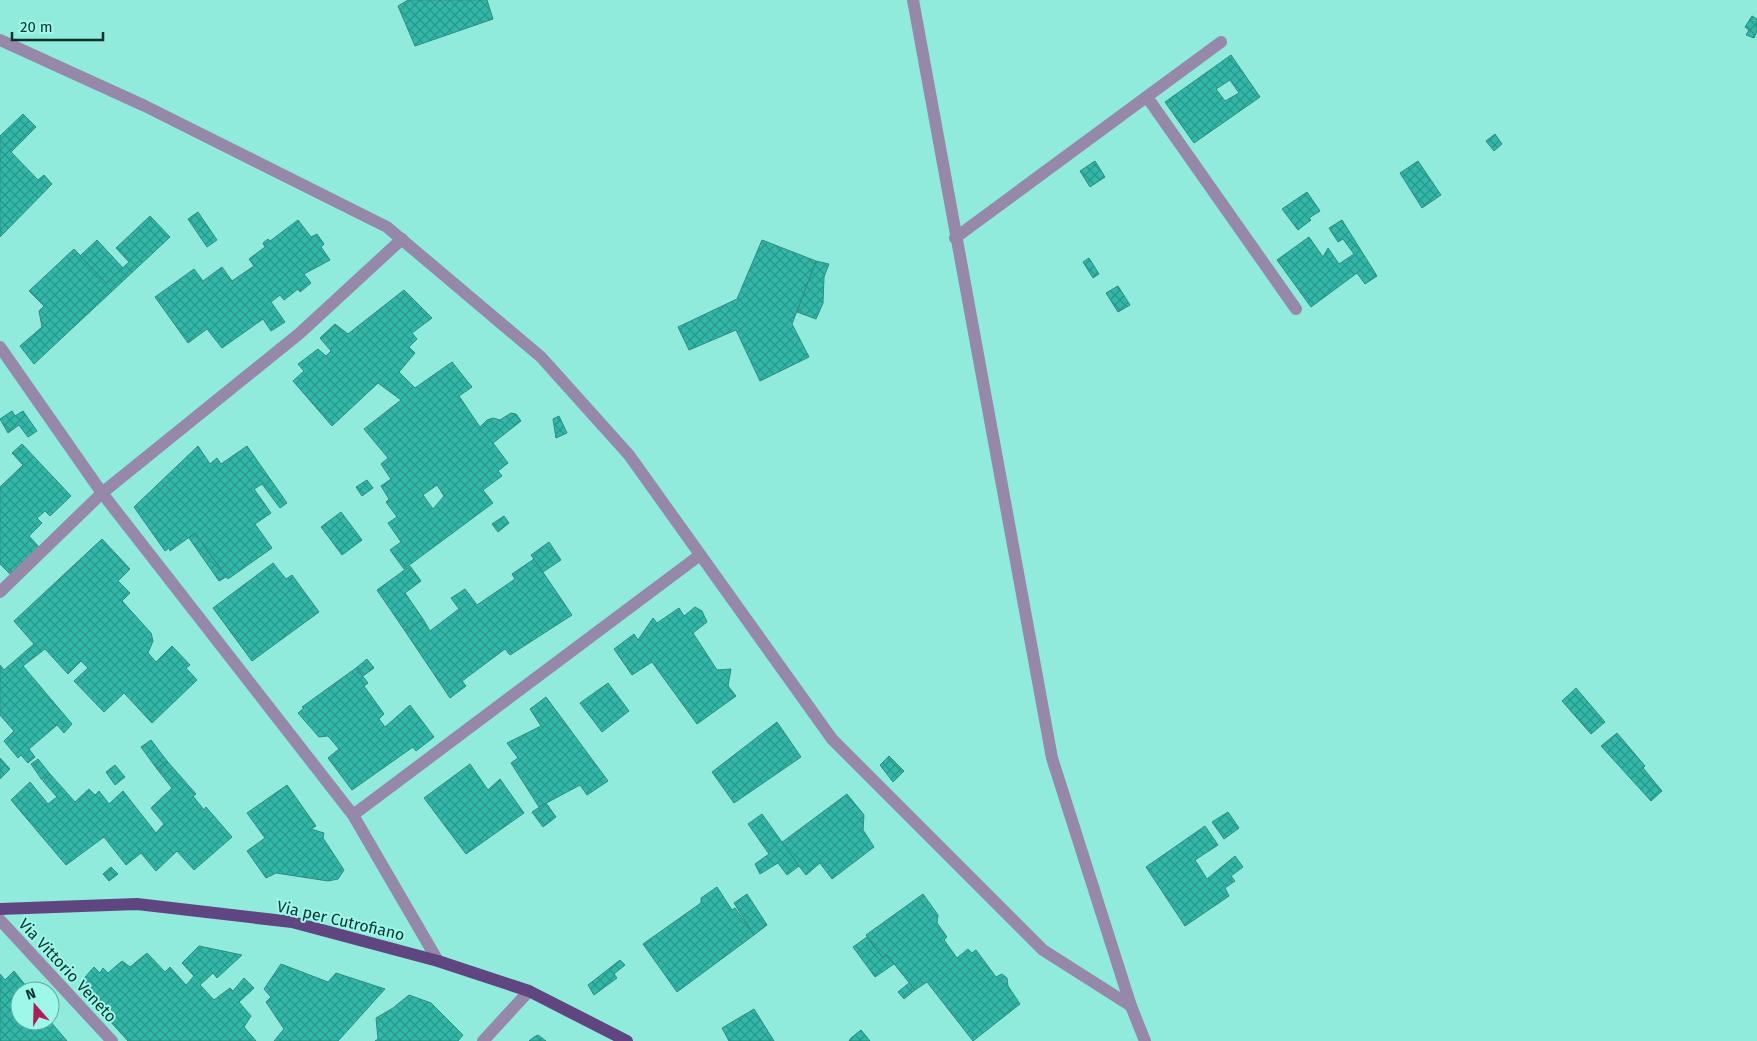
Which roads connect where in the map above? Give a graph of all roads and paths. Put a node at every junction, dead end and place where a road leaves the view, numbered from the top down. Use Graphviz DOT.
graph roads {
  1 [pos="913,0"];
  2 [pos="0,40"];
  3 [pos="1222,42"];
  4 [pos="1147,97"];
  5 [pos="955,238"];
  6 [pos="402,240"];
  7 [pos="1296,309"];
  8 [pos="0,347"];
  9 [pos="102,493"];
  10 [pos="700,555"];
  11 [pos="0,592"];
  12 [pos="353,815"];
  13 [pos="0,909"];
  14 [pos="0,920"];
  15 [pos="438,960"];
  16 [pos="529,991"];
  17 [pos="1131,1006"];
  18 [pos="109,1040"];
  19 [pos="483,1041"];
  20 [pos="627,1041"];
  21 [pos="1145,1041"];
  1 -- 5 [label="street"];
  2 -- 6 [label="street"];
  3 -- 4 [label="street"];
  4 -- 5 [label="street"];
  4 -- 7 [label="street"];
  5 -- 17 [label="street"];
  6 -- 9 [label="street"];
  6 -- 10 [label="street"];
  8 -- 9 [label="street"];
  9 -- 11 [label="street"];
  9 -- 12 [label="street"];
  10 -- 12 [label="street"];
  10 -- 17 [label="street"];
  12 -- 15 [label="street"];
  13 -- 15 [label="main road, Via per Cutrofiano"];
  14 -- 18 [label="street, Via Vittorio Veneto"];
  15 -- 16 [label="main road, Via per Cutrofiano"];
  16 -- 19 [label="street"];
  16 -- 20 [label="main road, Via per Cutrofiano"];
  17 -- 21 [label="street"];
}
